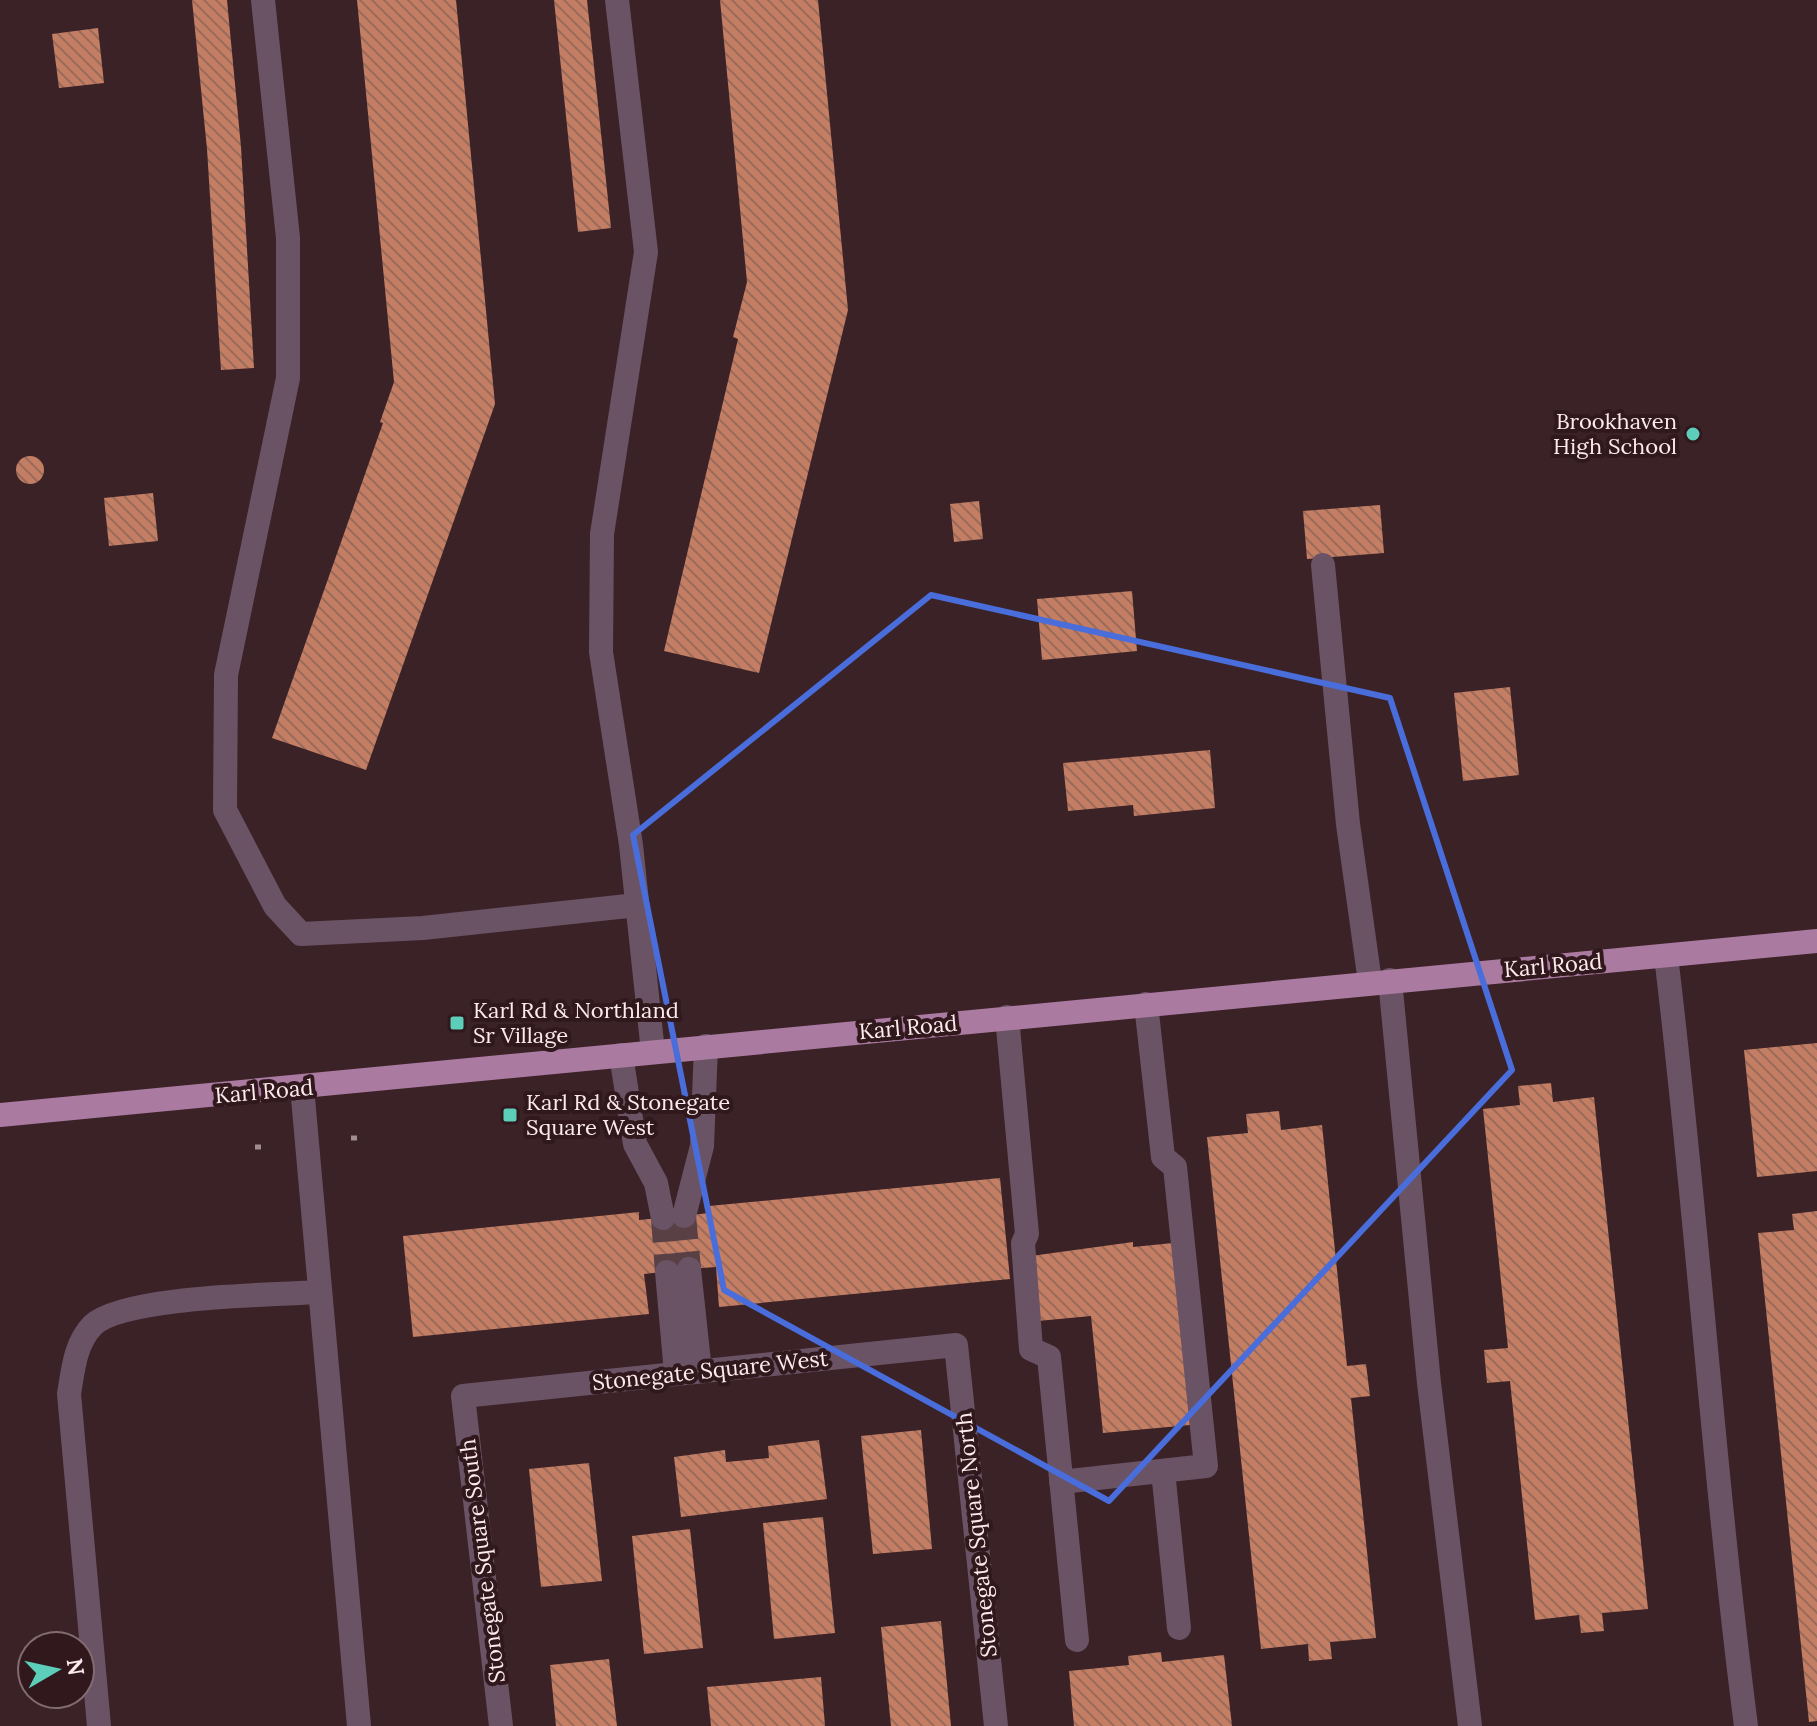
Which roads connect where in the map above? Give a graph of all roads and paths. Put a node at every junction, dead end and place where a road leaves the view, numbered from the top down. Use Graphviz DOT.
graph roads {
  1 [pos="263,0"];
  2 [pos="617,0"];
  3 [pos="1323,565"];
  4 [pos="637,905"];
  5 [pos="1817,941"];
  6 [pos="1666,956"];
  7 [pos="1380,981"];
  8 [pos="1146,1004"];
  9 [pos="1007,1017"];
  10 [pos="706,1046"];
  11 [pos="653,1052"];
  12 [pos="621,1055"];
  13 [pos="302,1087"];
  14 [pos="0,1115"];
  15 [pos="351,1138"];
  16 [pos="360,1138"];
  17 [pos="319,1292"];
  18 [pos="956,1345"];
  19 [pos="700,1371"];
  20 [pos="676,1373"];
  21 [pos="463,1396"];
  22 [pos="1163,1471"];
  23 [pos="1061,1482"];
  24 [pos="1179,1628"];
  25 [pos="1077,1640"];
  26 [pos="99,1726"];
  27 [pos="359,1726"];
  28 [pos="501,1726"];
  29 [pos="996,1726"];
  30 [pos="1470,1726"];
  31 [pos="1746,1726"];
  1 -- 4 [label="lane"];
  2 -- 4 [label="lane"];
  3 -- 7 [label="lane"];
  4 -- 11 [label="lane"];
  5 -- 6 [label="main road, Karl Road"];
  6 -- 7 [label="main road, Karl Road"];
  6 -- 31 [label="lane"];
  7 -- 8 [label="main road, Karl Road"];
  7 -- 30 [label="lane"];
  8 -- 9 [label="main road, Karl Road"];
  8 -- 22 [label="lane"];
  9 -- 10 [label="main road, Karl Road"];
  9 -- 23 [label="lane"];
  10 -- 11 [label="main road, Karl Road"];
  10 -- 12 [label="lane"];
  11 -- 12 [label="main road, Karl Road"];
  12 -- 13 [label="main road, Karl Road"];
  13 -- 14 [label="main road, Karl Road"];
  13 -- 17 [label="lane"];
  15 -- 16 [label="path"];
  17 -- 26 [label="lane"];
  17 -- 27 [label="lane"];
  18 -- 19 [label="lane, Stonegate Square West"];
  18 -- 29 [label="lane, Stonegate Square North"];
  19 -- 20 [label="lane, Stonegate Square West"];
  19 -- 20 [label="lane"];
  20 -- 21 [label="lane, Stonegate Square West"];
  21 -- 28 [label="lane, Stonegate Square South"];
  22 -- 23 [label="lane"];
  22 -- 24 [label="lane"];
  23 -- 25 [label="lane"];
}
